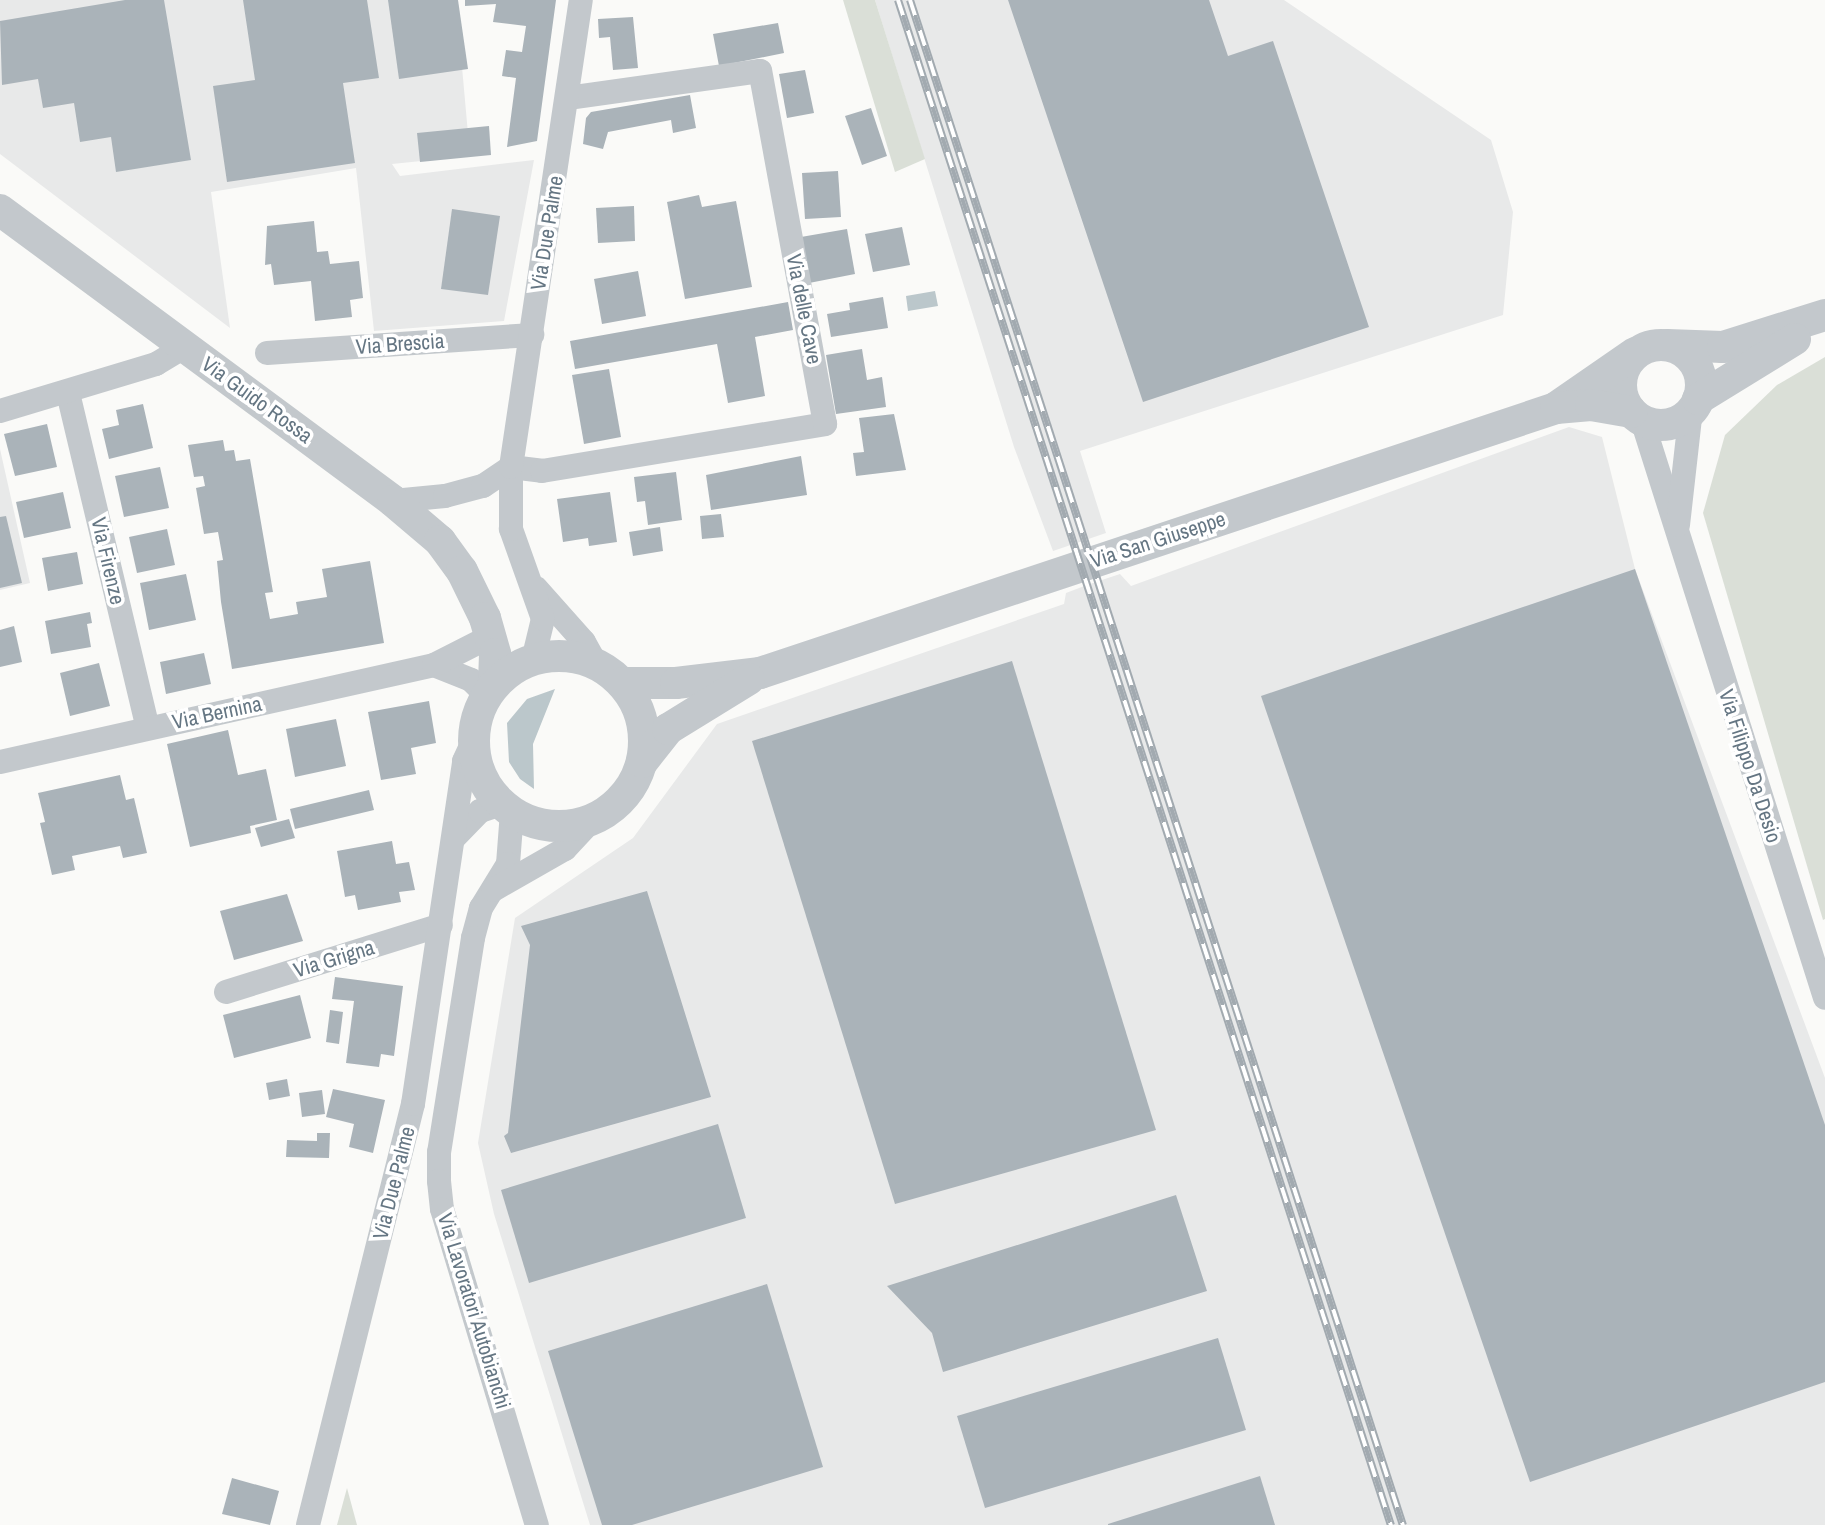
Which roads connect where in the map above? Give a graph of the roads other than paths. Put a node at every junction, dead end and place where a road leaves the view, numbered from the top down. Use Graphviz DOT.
graph roads {
  1 [pos="581,0"];
  2 [pos="568,98"];
  3 [pos="0,210"];
  4 [pos="1825,318"];
  5 [pos="532,335"];
  6 [pos="184,347"];
  7 [pos="1652,348"];
  8 [pos="267,353"];
  9 [pos="68,393"];
  10 [pos="1695,404"];
  11 [pos="1556,408"];
  12 [pos="0,411"];
  13 [pos="1637,416"];
  14 [pos="511,467"];
  15 [pos="393,501"];
  16 [pos="1677,533"];
  17 [pos="527,577"];
  18 [pos="488,627"];
  19 [pos="531,661"];
  20 [pos="596,664"];
  21 [pos="434,665"];
  22 [pos="760,673"];
  23 [pos="622,683"];
  24 [pos="491,691"];
  25 [pos="148,728"];
  26 [pos="474,740"];
  27 [pos="0,762"];
  28 [pos="642,762"];
  29 [pos="507,808"];
  30 [pos="593,819"];
  31 [pos="454,837"];
  32 [pos="493,890"];
  33 [pos="441,925"];
  34 [pos="226,992"];
  35 [pos="1825,998"];
  36 [pos="308,1525"];
  37 [pos="537,1525"];
  1 -- 2 [label="street, Via Due Palme"];
  2 -- 5 [label="street, Via Due Palme"];
  2 -- 14 [label="street, Via delle Cave"];
  3 -- 6 [label="street, Via Guido Rossa"];
  4 -- 7 [label="street"];
  4 -- 10 [label="street"];
  5 -- 8 [label="street, Via Brescia"];
  5 -- 14 [label="street, Via Due Palme"];
  6 -- 9 [label="street"];
  6 -- 15 [label="street, Via Guido Rossa"];
  7 -- 10 [label="street"];
  7 -- 11 [label="street, Via San Giuseppe"];
  7 -- 13 [label="street"];
  9 -- 12 [label="street"];
  9 -- 25 [label="street, Via Firenze"];
  10 -- 13 [label="street"];
  10 -- 16 [label="street"];
  11 -- 13 [label="street, Via San Giuseppe"];
  11 -- 22 [label="street, Via San Giuseppe"];
  13 -- 16 [label="street"];
  14 -- 15 [label="street"];
  14 -- 17 [label="street, Via Due Palme"];
  15 -- 18 [label="street, Via Guido Rossa"];
  16 -- 35 [label="street, Via Filippo Da Desio"];
  17 -- 19 [label="street, Via Due Palme"];
  17 -- 20 [label="street, Via Due Palme"];
  18 -- 19 [label="street, Via Guido Rossa"];
  18 -- 21 [label="street, Via Bernina"];
  18 -- 24 [label="street, Via Guido Rossa"];
  19 -- 20 [label="street"];
  19 -- 24 [label="street"];
  20 -- 23 [label="street"];
  21 -- 24 [label="street"];
  21 -- 25 [label="street, Via Bernina"];
  22 -- 23 [label="street, Via San Giuseppe"];
  22 -- 28 [label="street, Via San Giuseppe"];
  23 -- 28 [label="street"];
  24 -- 26 [label="street"];
  25 -- 27 [label="street, Via Bernina"];
  26 -- 29 [label="street"];
  26 -- 31 [label="street, Via Due Palme"];
  28 -- 30 [label="street"];
  29 -- 30 [label="street"];
  29 -- 31 [label="street"];
  29 -- 32 [label="street, Via Lavoratori Autobianchi"];
  30 -- 32 [label="street"];
  31 -- 33 [label="street, Via Due Palme"];
  32 -- 37 [label="street, Via Lavoratori Autobianchi"];
  33 -- 34 [label="street, Via Grigna"];
  33 -- 36 [label="street, Via Due Palme"];
}
